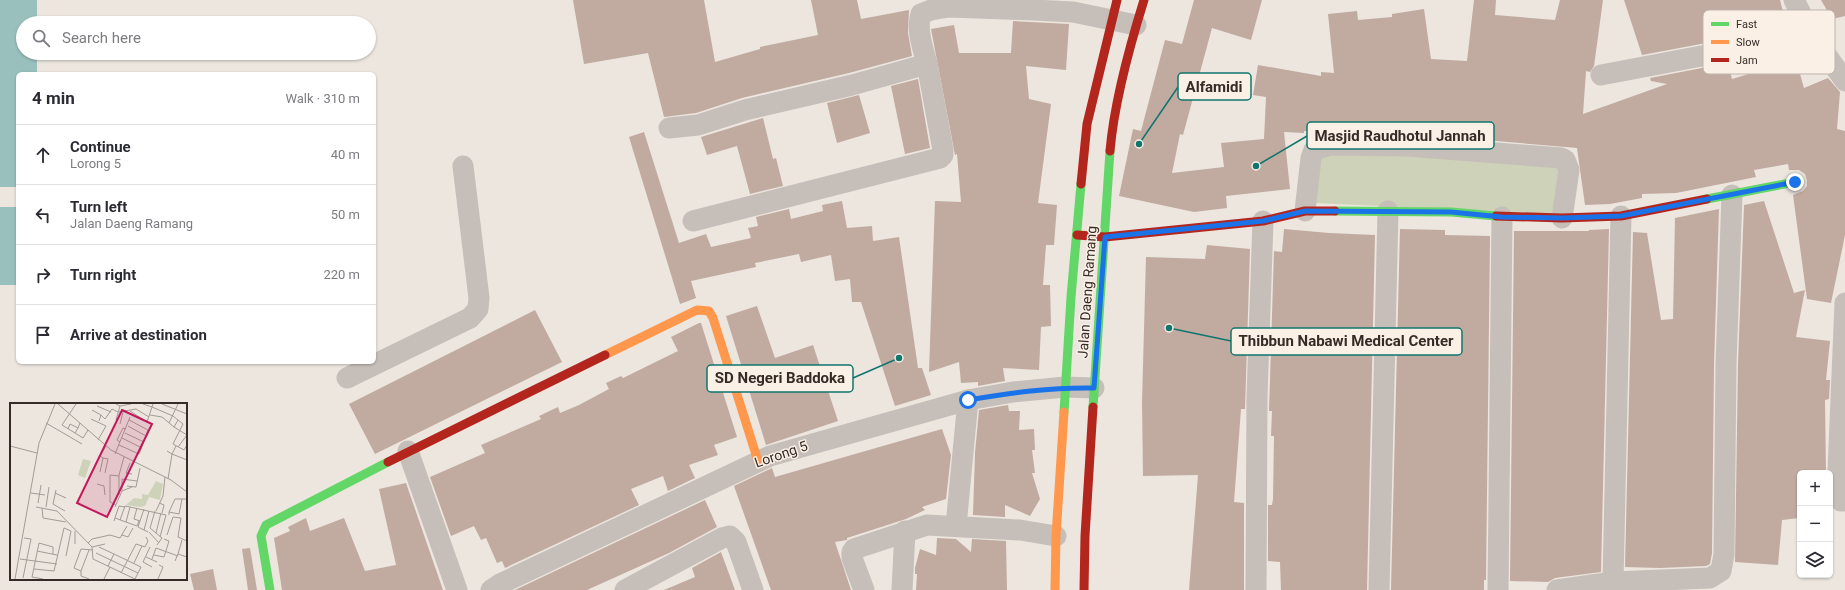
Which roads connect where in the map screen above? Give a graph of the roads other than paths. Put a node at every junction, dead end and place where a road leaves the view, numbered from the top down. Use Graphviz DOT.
graph roads {
  1 [pos="1117,0"];
  2 [pos="1144,0"];
  3 [pos="1794,0"];
  4 [pos="1799,10"];
  5 [pos="1111,20"];
  6 [pos="1136,25"];
  7 [pos="1703,56"];
  8 [pos="927,64"];
  9 [pos="1835,67"];
  10 [pos="1600,75"];
  11 [pos="1845,81"];
  12 [pos="669,128"];
  13 [pos="463,166"];
  14 [pos="1795,182"];
  15 [pos="1732,195"];
  16 [pos="1305,211"];
  17 [pos="1388,212"];
  18 [pos="1621,216"];
  19 [pos="1502,217"];
  20 [pos="1562,218"];
  21 [pos="693,221"];
  22 [pos="1263,221"];
  23 [pos="1077,235"];
  24 [pos="1105,237"];
  25 [pos="1845,302"];
  26 [pos="376,364"];
  27 [pos="376,364"];
  28 [pos="347,378"];
  29 [pos="1065,387"];
  30 [pos="1094,388"];
  31 [pos="968,400"];
  32 [pos="408,451"];
  33 [pos="758,461"];
  34 [pos="1841,498"];
  35 [pos="956,526"];
  36 [pos="905,531"];
  37 [pos="1056,536"];
  38 [pos="1613,582"];
  39 [pos="270,590"];
  40 [pos="457,590"];
  41 [pos="490,590"];
  42 [pos="624,590"];
  43 [pos="753,590"];
  44 [pos="864,590"];
  45 [pos="902,590"];
  46 [pos="1055,590"];
  47 [pos="1084,590"];
  48 [pos="1256,590"];
  49 [pos="1378,590"];
  50 [pos="1498,590"];
  51 [pos="1557,590"];
  1 -- 5 [label="street, Jalan Daeng Ramang"];
  2 -- 6 [label="street, Jalan Daeng Ramang"];
  3 -- 4 [label="street"];
  5 -- 6 [label="street"];
  5 -- 8 [label="street"];
  5 -- 23 [label="street, Jalan Daeng Ramang"];
  6 -- 24 [label="street, Jalan Daeng Ramang"];
  7 -- 10 [label="street"];
  8 -- 12 [label="street"];
  8 -- 21 [label="street"];
  9 -- 11 [label="street"];
  13 -- 26 [label="street"];
  14 -- 15 [label="street"];
  15 -- 18 [label="street"];
  15 -- 38 [label="street"];
  16 -- 17 [label="street"];
  16 -- 20 [label="street"];
  16 -- 22 [label="street"];
  17 -- 19 [label="street"];
  17 -- 49 [label="street"];
  18 -- 20 [label="street"];
  18 -- 38 [label="street"];
  19 -- 20 [label="street"];
  19 -- 50 [label="street"];
  22 -- 24 [label="street"];
  22 -- 48 [label="street"];
  23 -- 24 [label="street"];
  23 -- 29 [label="street, Jalan Daeng Ramang"];
  24 -- 30 [label="street, Jalan Daeng Ramang"];
  25 -- 34 [label="street"];
  27 -- 28 [label="street"];
  29 -- 30 [label="street, Lorong 5"];
  29 -- 31 [label="street, Lorong 5"];
  29 -- 37 [label="street, Jalan Daeng Ramang"];
  30 -- 47 [label="street, Jalan Daeng Ramang"];
  31 -- 33 [label="street, Lorong 5"];
  31 -- 35 [label="street"];
  32 -- 33 [label="street"];
  32 -- 39 [label="street"];
  32 -- 40 [label="street"];
  33 -- 41 [label="street, Lorong 5"];
  35 -- 36 [label="street"];
  35 -- 37 [label="street"];
  36 -- 44 [label="street"];
  36 -- 45 [label="street"];
  37 -- 46 [label="street, Jalan Daeng Ramang"];
  38 -- 51 [label="street"];
  42 -- 43 [label="street"];
}
